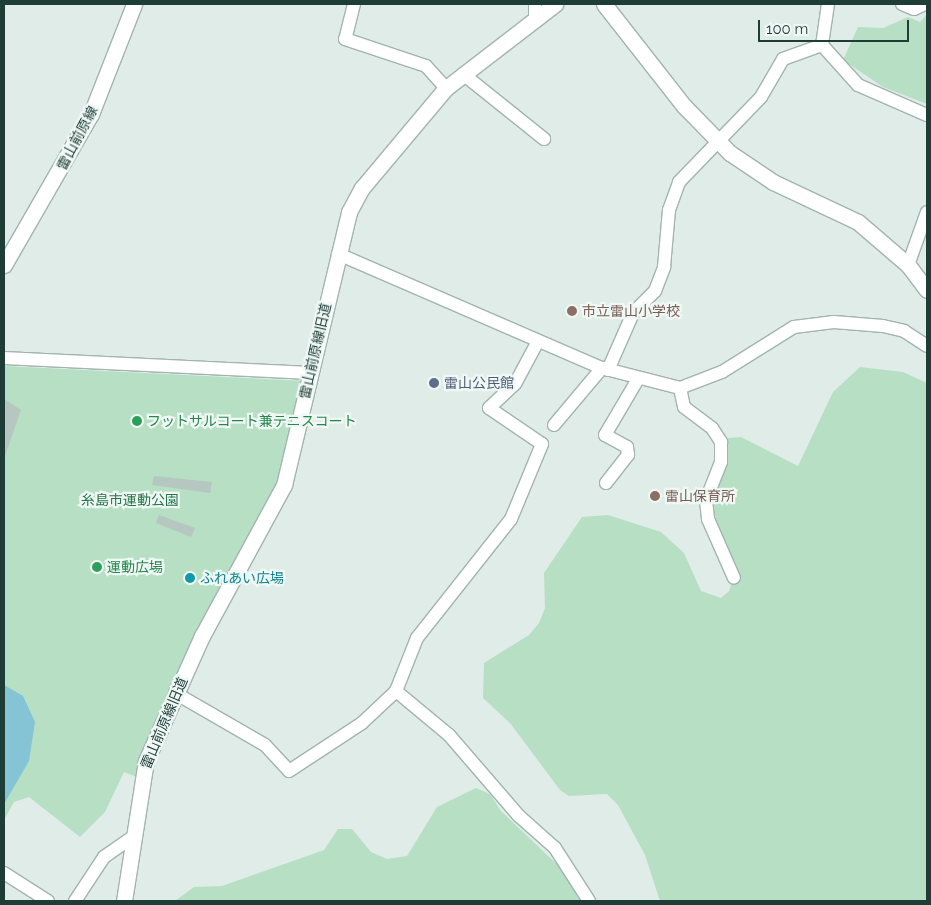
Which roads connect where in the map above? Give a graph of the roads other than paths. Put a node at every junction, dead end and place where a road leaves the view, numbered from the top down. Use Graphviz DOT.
graph roads {
  1 [pos="134,4"];
  2 [pos="354,4"];
  3 [pos="555,4"];
  4 [pos="604,4"];
  5 [pos="828,4"];
  6 [pos="902,4"];
  7 [pos="925,4"];
  8 [pos="535,11"];
  9 [pos="822,45"];
  10 [pos="463,74"];
  11 [pos="446,88"];
  12 [pos="927,115"];
  13 [pos="544,139"];
  14 [pos="716,140"];
  15 [pos="927,212"];
  16 [pos="338,254"];
  17 [pos="4,265"];
  18 [pos="908,265"];
  19 [pos="927,290"];
  20 [pos="538,343"];
  21 [pos="927,346"];
  22 [pos="4,358"];
  23 [pos="605,369"];
  24 [pos="310,373"];
  25 [pos="638,378"];
  26 [pos="680,388"];
  27 [pos="554,425"];
  28 [pos="606,483"];
  29 [pos="734,578"];
  30 [pos="396,691"];
  31 [pos="175,693"];
  32 [pos="131,838"];
  33 [pos="4,873"];
  34 [pos="48,901"];
  35 [pos="75,901"];
  36 [pos="124,901"];
  37 [pos="589,901"];
  1 -- 17 [label="street, 雷山前原線"];
  2 -- 11 [label="street"];
  3 -- 8 [label="street, 雷山前原線旧道"];
  4 -- 14 [label="street"];
  5 -- 9 [label="street"];
  6 -- 7 [label="street"];
  8 -- 10 [label="street, 雷山前原線旧道"];
  9 -- 12 [label="street"];
  9 -- 14 [label="street"];
  10 -- 11 [label="street, 雷山前原線旧道"];
  10 -- 13 [label="street"];
  11 -- 16 [label="street, 雷山前原線旧道"];
  14 -- 18 [label="street"];
  14 -- 23 [label="street"];
  15 -- 18 [label="street"];
  16 -- 20 [label="street"];
  16 -- 24 [label="street, 雷山前原線旧道"];
  18 -- 19 [label="street"];
  20 -- 23 [label="street"];
  20 -- 30 [label="street"];
  21 -- 26 [label="street"];
  22 -- 24 [label="street"];
  23 -- 25 [label="street"];
  23 -- 27 [label="street"];
  24 -- 31 [label="street, 雷山前原線旧道"];
  25 -- 26 [label="street"];
  25 -- 28 [label="street"];
  26 -- 29 [label="street"];
  30 -- 31 [label="street"];
  30 -- 37 [label="street"];
  31 -- 32 [label="street, 雷山前原線旧道"];
  32 -- 35 [label="street"];
  32 -- 36 [label="street, 雷山前原線旧道"];
  33 -- 34 [label="street"];
}
